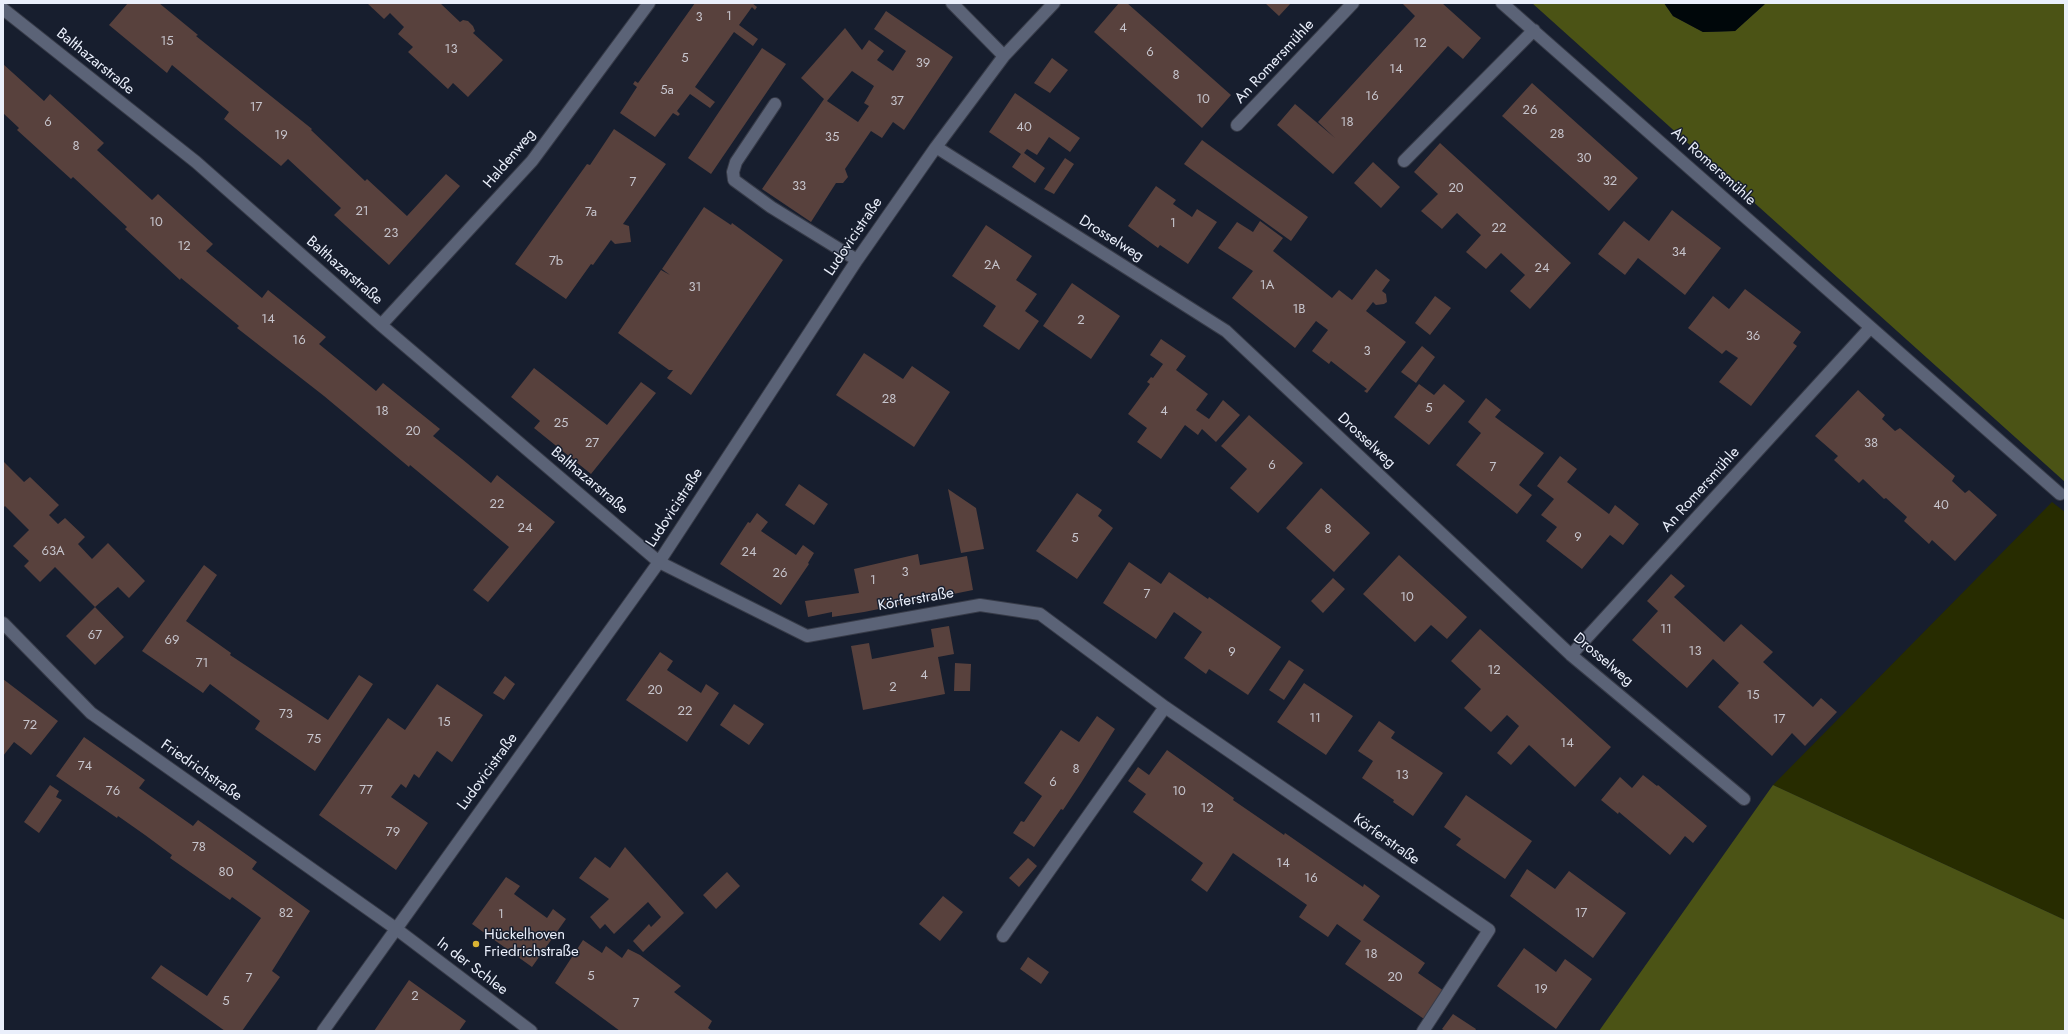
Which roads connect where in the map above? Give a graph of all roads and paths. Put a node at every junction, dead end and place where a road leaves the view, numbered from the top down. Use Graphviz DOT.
graph roads {
  1 [pos="649,3"];
  2 [pos="952,3"];
  3 [pos="1054,3"];
  4 [pos="1353,3"];
  5 [pos="1502,3"];
  6 [pos="3,9"];
  7 [pos="1534,30"];
  8 [pos="1004,56"];
  9 [pos="775,104"];
  10 [pos="1238,125"];
  11 [pos="936,147"];
  12 [pos="1404,161"];
  13 [pos="857,260"];
  14 [pos="381,325"];
  15 [pos="1870,328"];
  16 [pos="2060,494"];
  17 [pos="659,562"];
  18 [pos="3,623"];
  19 [pos="1571,655"];
  20 [pos="1166,707"];
  21 [pos="1744,799"];
  22 [pos="395,928"];
  23 [pos="1003,936"];
  24 [pos="323,1031"];
  25 [pos="530,1031"];
  26 [pos="1423,1031"];
  1 -- 14 [label="street, Haldenweg"];
  2 -- 8 [label="street"];
  3 -- 8 [label="street, Ludovicistraße"];
  4 -- 10 [label="street, An Romersmühle"];
  5 -- 7 [label="street, An Romersmühle"];
  6 -- 14 [label="street, Balthazarstraße"];
  7 -- 12 [label="street"];
  7 -- 15 [label="street, An Romersmühle"];
  8 -- 11 [label="street, Ludovicistraße"];
  9 -- 13 [label="street"];
  11 -- 13 [label="street, Ludovicistraße"];
  11 -- 19 [label="street, Drosselweg"];
  13 -- 17 [label="street, Ludovicistraße"];
  14 -- 17 [label="street, Balthazarstraße"];
  15 -- 16 [label="street, An Romersmühle"];
  15 -- 19 [label="street, An Romersmühle"];
  17 -- 20 [label="street, Körferstraße"];
  17 -- 22 [label="street, Ludovicistraße"];
  18 -- 22 [label="street, Friedrichstraße"];
  19 -- 21 [label="street, Drosselweg"];
  20 -- 23 [label="street"];
  20 -- 26 [label="street, Körferstraße"];
  22 -- 24 [label="street, Ludovicistraße"];
  22 -- 25 [label="street, In der Schlee"];
}
